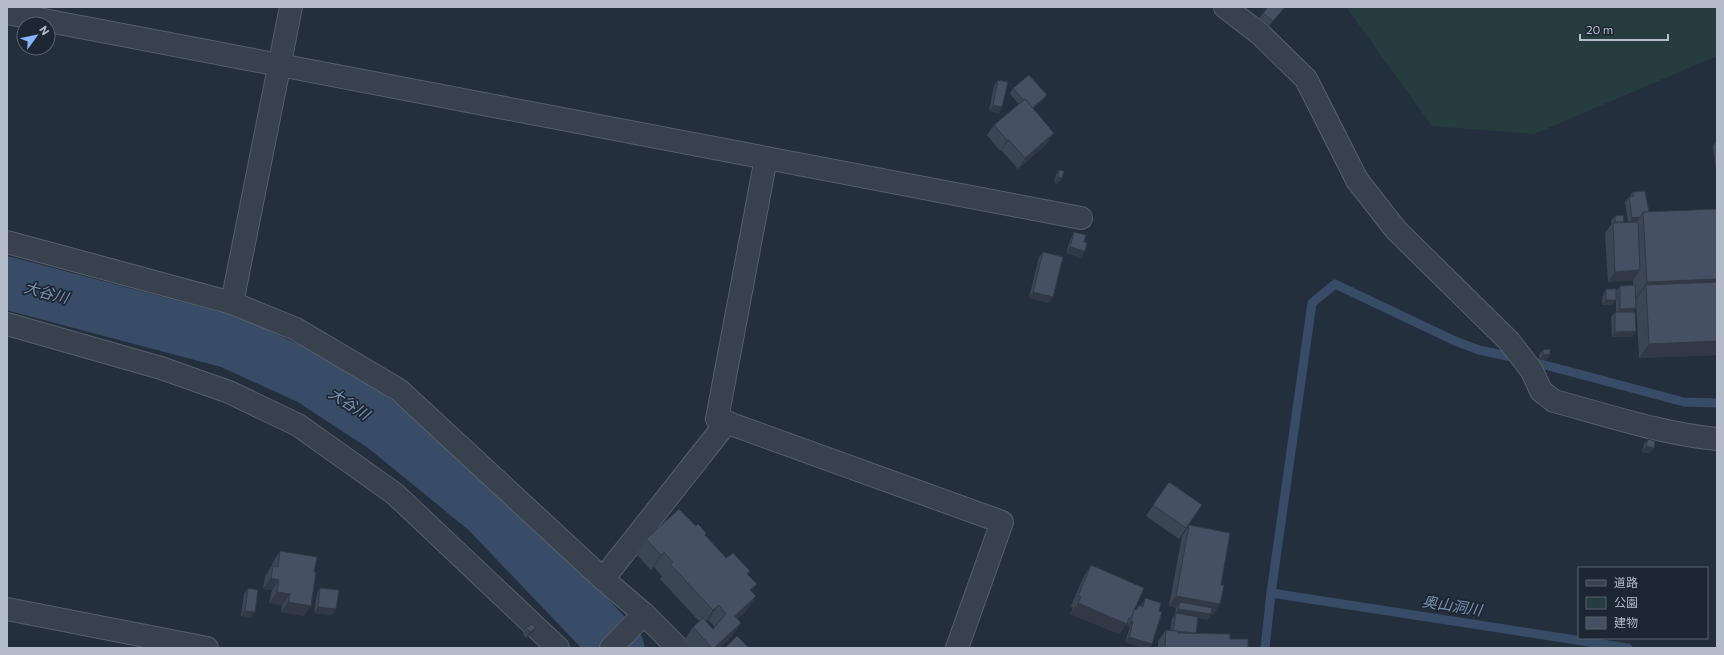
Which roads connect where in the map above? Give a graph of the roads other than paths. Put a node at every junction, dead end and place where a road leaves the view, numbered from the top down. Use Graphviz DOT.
graph roads {
  1 [pos="291,7"];
  2 [pos="1225,7"];
  3 [pos="7,13"];
  4 [pos="278,65"];
  5 [pos="766,158"];
  6 [pos="1081,218"];
  7 [pos="7,242"];
  8 [pos="232,303"];
  9 [pos="7,324"];
  10 [pos="727,422"];
  11 [pos="1717,438"];
  12 [pos="603,579"];
  13 [pos="7,609"];
  14 [pos="644,614"];
  15 [pos="207,648"];
  16 [pos="558,648"];
  17 [pos="611,648"];
  18 [pos="678,648"];
  19 [pos="957,648"];
  1 -- 4 [label="street"];
  2 -- 11 [label="street"];
  3 -- 4 [label="street"];
  4 -- 5 [label="street"];
  4 -- 8 [label="street"];
  5 -- 6 [label="street"];
  5 -- 10 [label="street"];
  7 -- 8 [label="street"];
  8 -- 12 [label="street"];
  9 -- 16 [label="street"];
  10 -- 12 [label="street"];
  10 -- 19 [label="street"];
  12 -- 14 [label="street"];
  13 -- 15 [label="street"];
  14 -- 17 [label="street"];
  14 -- 18 [label="street"];
}
